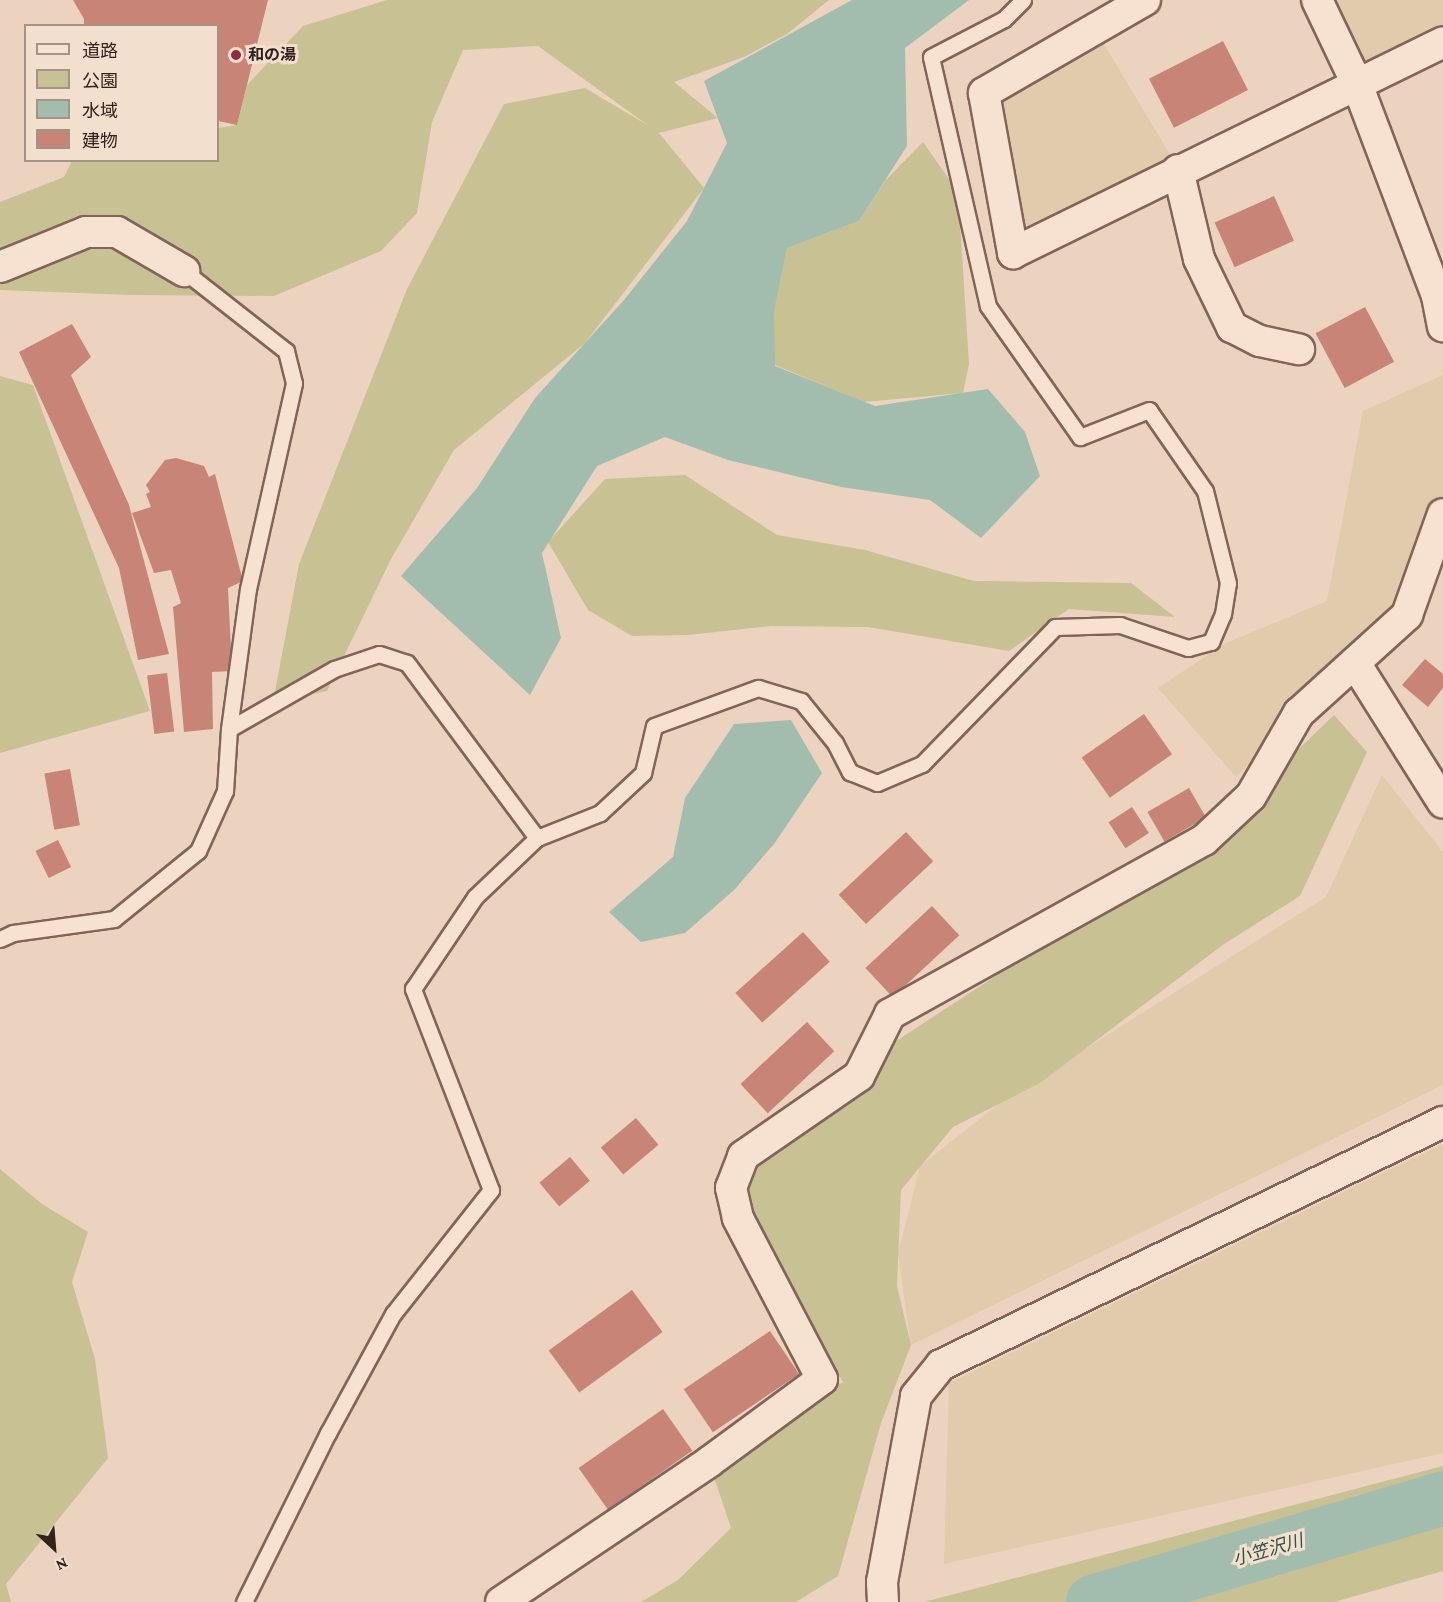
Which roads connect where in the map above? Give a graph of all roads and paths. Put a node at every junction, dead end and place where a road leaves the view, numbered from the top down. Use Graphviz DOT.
graph roads {
  1 [pos="1023,0"];
  2 [pos="1145,0"];
  3 [pos="1317,0"];
  4 [pos="1443,42"];
  5 [pos="1357,84"];
  6 [pos="1178,170"];
  7 [pos="0,267"];
  8 [pos="184,271"];
  9 [pos="1443,326"];
  10 [pos="1299,349"];
  11 [pos="1443,514"];
  12 [pos="1355,663"];
  13 [pos="229,729"];
  14 [pos="1442,801"];
  15 [pos="537,838"];
  16 [pos="0,939"];
  17 [pos="1443,1122"];
  18 [pos="882,1592"];
  19 [pos="244,1602"];
  20 [pos="501,1602"];
  1 -- 15 [label="lane"];
  2 -- 6 [label="street"];
  3 -- 5 [label="street"];
  4 -- 5 [label="street"];
  5 -- 6 [label="street"];
  5 -- 9 [label="street"];
  6 -- 10 [label="street"];
  7 -- 8 [label="street"];
  8 -- 13 [label="lane"];
  11 -- 12 [label="street"];
  12 -- 14 [label="street"];
  12 -- 20 [label="street"];
  13 -- 15 [label="lane"];
  13 -- 16 [label="lane"];
  15 -- 19 [label="lane"];
  17 -- 18 [label="street"];
}
